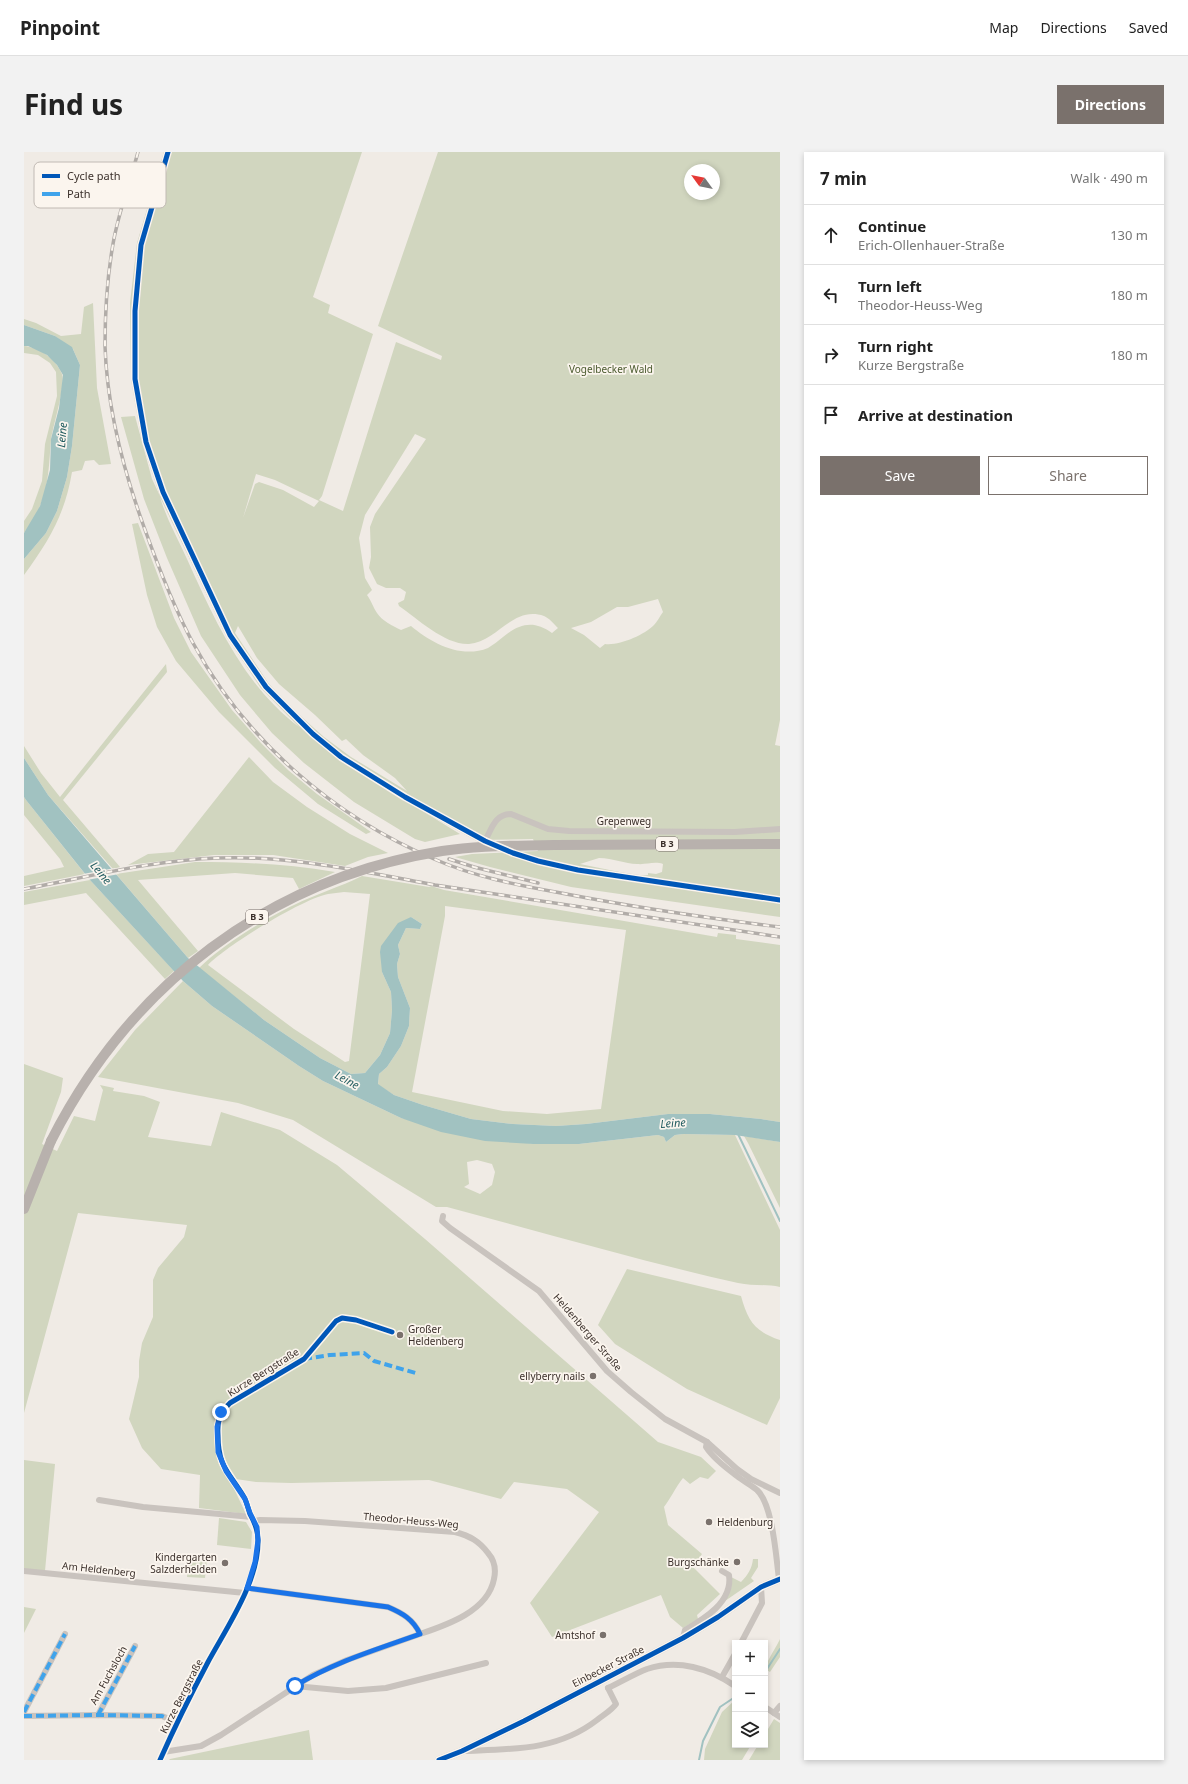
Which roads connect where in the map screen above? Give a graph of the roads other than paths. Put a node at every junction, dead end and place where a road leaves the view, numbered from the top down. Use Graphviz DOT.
graph roads {
  1 [pos="168,152"];
  2 [pos="165,162"];
  3 [pos="152,208"];
  4 [pos="780,829"];
  5 [pos="485,841"];
  6 [pos="780,844"];
  7 [pos="780,900"];
  8 [pos="24,1210"];
  9 [pos="443,1216"];
  10 [pos="392,1332"];
  11 [pos="707,1442"];
  12 [pos="780,1492"];
  13 [pos="99,1500"];
  14 [pos="253,1519"];
  15 [pos="24,1571"];
  16 [pos="722,1571"];
  17 [pos="779,1579"];
  18 [pos="761,1587"];
  19 [pos="246,1591"];
  20 [pos="65,1634"];
  21 [pos="420,1634"];
  22 [pos="683,1638"];
  23 [pos="743,1640"];
  24 [pos="136,1646"];
  25 [pos="732,1659"];
  26 [pos="486,1663"];
  27 [pos="722,1677"];
  28 [pos="597,1682"];
  29 [pos="732,1684"];
  30 [pos="295,1686"];
  31 [pos="608,1688"];
  32 [pos="780,1706"];
  33 [pos="768,1709"];
  34 [pos="24,1712"];
  35 [pos="98,1715"];
  36 [pos="777,1715"];
  37 [pos="24,1716"];
  38 [pos="176,1722"];
  39 [pos="462,1751"];
  40 [pos="163,1752"];
  41 [pos="160,1760"];
  42 [pos="439,1760"];
  1 -- 2 [label="street"];
  3 -- 5 [label="street"];
  4 -- 5 [label="street, Grepenweg"];
  5 -- 7 [label="street"];
  6 -- 8 [label="main road, B 3, bridge"];
  9 -- 11 [label="street, Heldenberger Straße"];
  10 -- 14 [label="street, Kurze Bergstraße"];
  11 -- 12 [label="street"];
  11 -- 17 [label="street"];
  13 -- 14 [label="street"];
  14 -- 19 [label="street, Kurze Bergstraße"];
  14 -- 21 [label="street, Theodor-Heuss-Weg"];
  15 -- 19 [label="street, Am Heldenberg"];
  16 -- 22 [label="street"];
  17 -- 18 [label="street, Einbecker Straße"];
  18 -- 22 [label="street, Einbecker Straße"];
  18 -- 23 [label="street"];
  19 -- 21 [label="street"];
  19 -- 38 [label="street, Kurze Bergstraße"];
  20 -- 34 [label="street"];
  21 -- 30 [label="street, Theodor-Heuss-Weg"];
  22 -- 28 [label="street, Einbecker Straße"];
  24 -- 35 [label="street, Am Fuchsloch"];
  25 -- 27 [label="street"];
  26 -- 30 [label="street"];
  27 -- 29 [label="street"];
  27 -- 31 [label="street"];
  28 -- 31 [label="street"];
  28 -- 39 [label="street, Einbecker Straße"];
  30 -- 40 [label="street, Theodor-Heuss-Weg"];
  31 -- 39 [label="street"];
  32 -- 36 [label="street"];
  33 -- 36 [label="street"];
  35 -- 37 [label="street, Am Fuchsloch"];
  35 -- 38 [label="street, Am Fuchsloch"];
  38 -- 40 [label="street, Kurze Bergstraße"];
  39 -- 42 [label="street, Einbecker Straße"];
  40 -- 41 [label="street, Kurze Bergstraße"];
}
